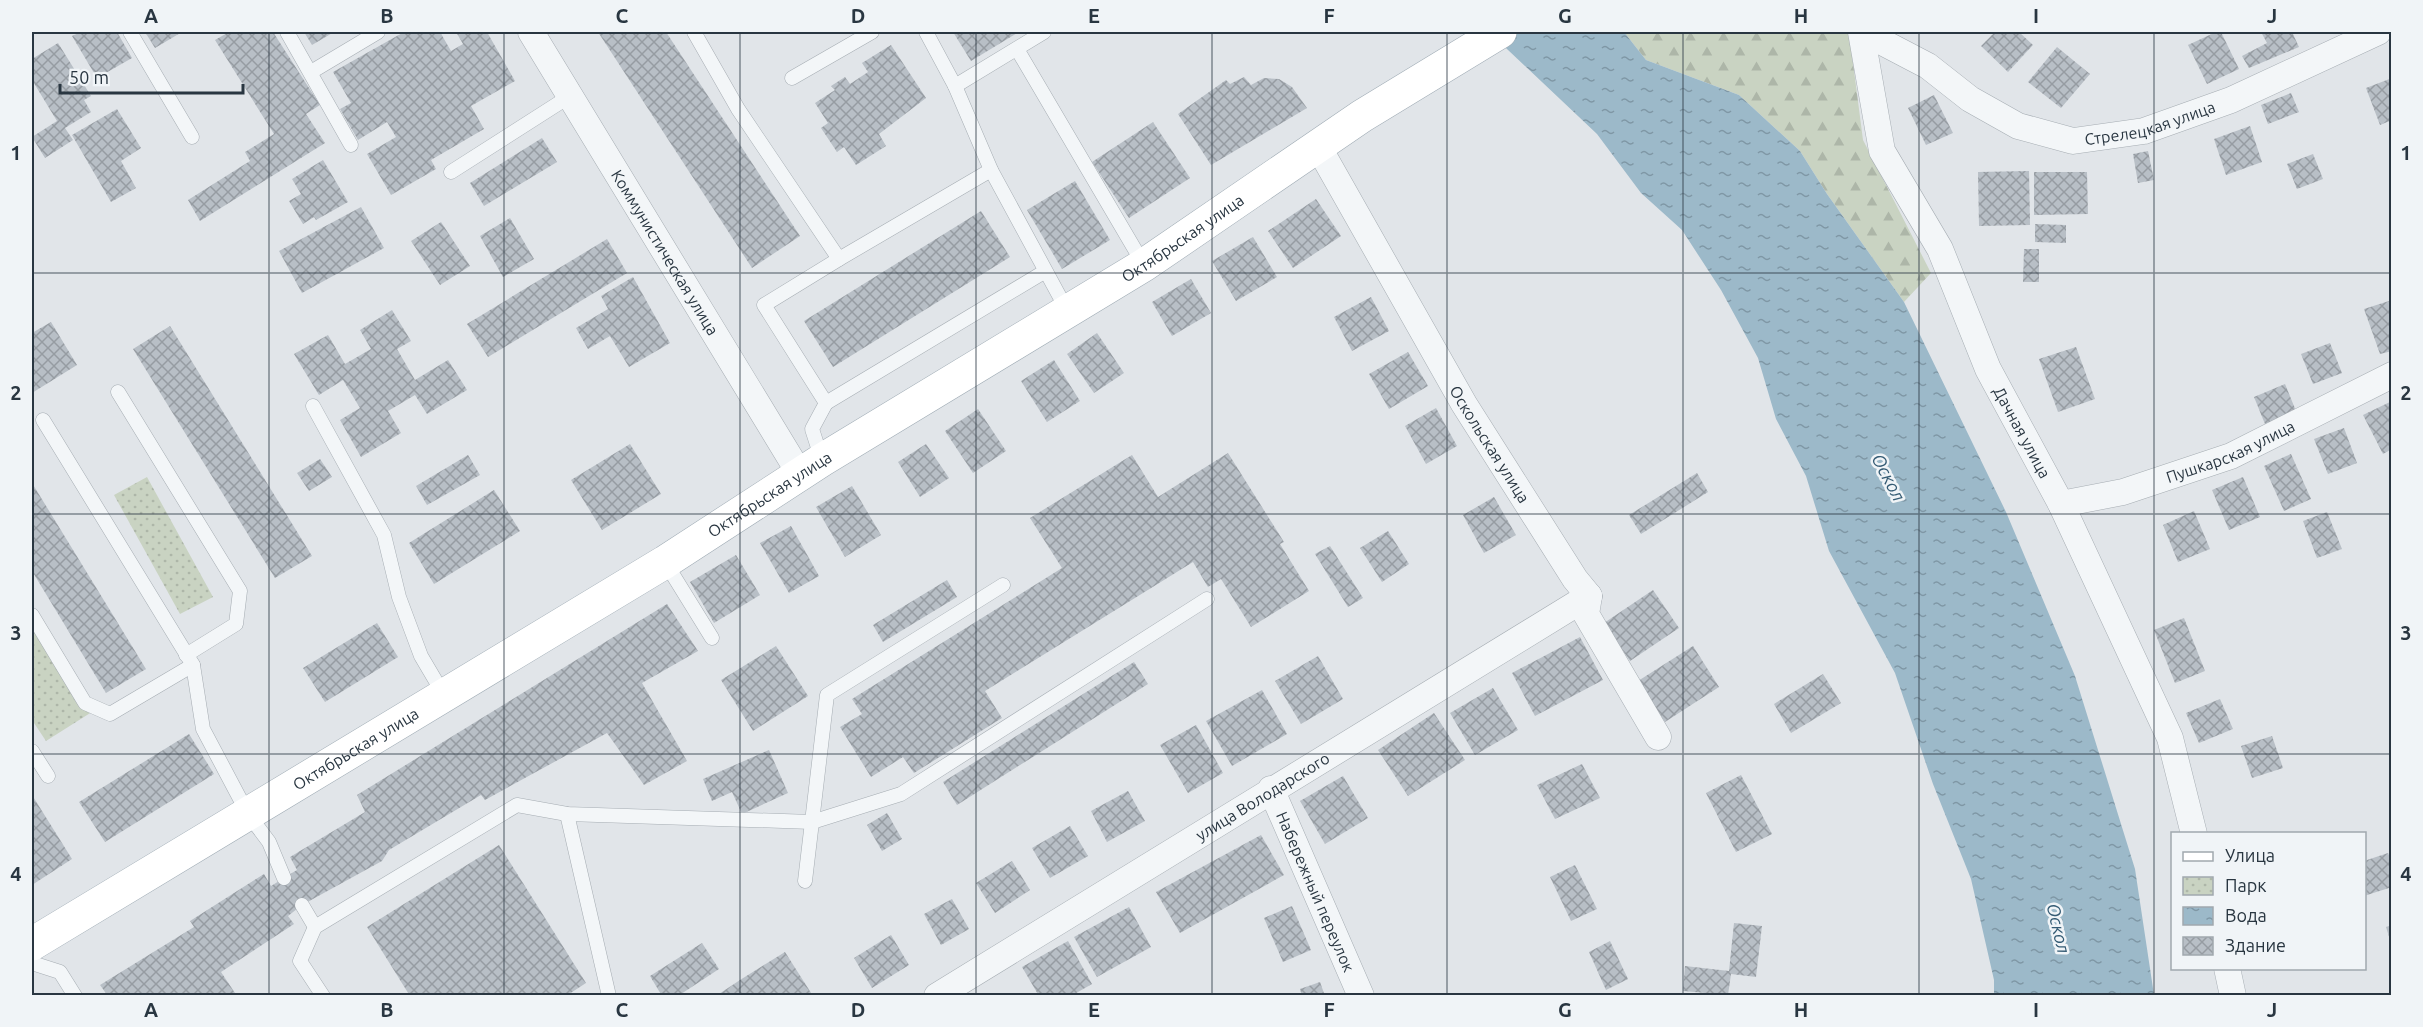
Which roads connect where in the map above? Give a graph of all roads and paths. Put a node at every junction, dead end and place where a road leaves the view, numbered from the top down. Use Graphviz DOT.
graph roads {
  1 [pos="130,32"];
  2 [pos="287,32"];
  3 [pos="378,32"];
  4 [pos="531,32"];
  5 [pos="694,32"];
  6 [pos="872,32"];
  7 [pos="926,32"];
  8 [pos="1044,32"];
  9 [pos="1500,32"];
  10 [pos="1862,32"];
  11 [pos="2378,32"];
  12 [pos="1017,49"];
  13 [pos="311,72"];
  14 [pos="792,78"];
  15 [pos="955,86"];
  16 [pos="570,96"];
  17 [pos="192,137"];
  18 [pos="351,145"];
  19 [pos="1318,148"];
  20 [pos="991,170"];
  21 [pos="451,172"];
  22 [pos="839,259"];
  23 [pos="1144,265"];
  24 [pos="1044,272"];
  25 [pos="1068,312"];
  26 [pos="2391,375"];
  27 [pos="118,392"];
  28 [pos="826,403"];
  29 [pos="313,406"];
  30 [pos="43,420"];
  31 [pos="811,467"];
  32 [pos="2061,504"];
  33 [pos="665,561"];
  34 [pos="1003,585"];
  35 [pos="1589,596"];
  36 [pos="1207,599"];
  37 [pos="32,615"];
  38 [pos="712,638"];
  39 [pos="190,660"];
  40 [pos="444,695"];
  41 [pos="1658,737"];
  42 [pos="32,751"];
  43 [pos="48,776"];
  44 [pos="1271,789"];
  45 [pos="248,814"];
  46 [pos="567,814"];
  47 [pos="812,822"];
  48 [pos="2194,832"];
  49 [pos="284,878"];
  50 [pos="805,881"];
  51 [pos="302,905"];
  52 [pos="315,927"];
  53 [pos="32,944"];
  54 [pos="32,963"];
  55 [pos="2227,970"];
  56 [pos="972,986"];
  57 [pos="75,996"];
  58 [pos="323,996"];
  59 [pos="609,996"];
  60 [pos="937,996"];
  61 [pos="1361,996"];
  62 [pos="2233,996"];
  1 -- 17 [label="lane"];
  2 -- 13 [label="lane"];
  3 -- 13 [label="lane"];
  4 -- 16 [label="street, Коммунистическая улица"];
  5 -- 22 [label="lane"];
  6 -- 14 [label="lane"];
  7 -- 15 [label="lane"];
  8 -- 12 [label="lane"];
  9 -- 19 [label="main road, Октябрьская улица"];
  10 -- 11 [label="street, Стрелецкая улица"];
  10 -- 32 [label="street, Дачная улица"];
  12 -- 15 [label="lane"];
  12 -- 23 [label="lane"];
  13 -- 18 [label="lane"];
  15 -- 20 [label="lane"];
  16 -- 21 [label="lane"];
  16 -- 31 [label="street, Коммунистическая улица"];
  19 -- 23 [label="main road, Октябрьская улица"];
  19 -- 35 [label="street, Оскольская улица"];
  20 -- 22 [label="lane"];
  20 -- 24 [label="lane"];
  22 -- 28 [label="lane"];
  23 -- 25 [label="main road, Октябрьская улица"];
  24 -- 25 [label="lane"];
  24 -- 28 [label="lane"];
  25 -- 31 [label="main road, Октябрьская улица"];
  26 -- 32 [label="street, Пушкарская улица"];
  27 -- 39 [label="lane"];
  28 -- 31 [label="lane"];
  29 -- 40 [label="lane"];
  30 -- 39 [label="lane"];
  31 -- 33 [label="main road, Октябрьская улица"];
  32 -- 48 [label="street, Дачная улица"];
  33 -- 38 [label="lane"];
  33 -- 40 [label="main road, Октябрьская улица"];
  34 -- 47 [label="lane"];
  35 -- 41 [label="street"];
  35 -- 44 [label="street, улица Володарского"];
  36 -- 47 [label="lane"];
  37 -- 39 [label="lane"];
  39 -- 45 [label="lane"];
  40 -- 45 [label="main road, Октябрьская улица"];
  42 -- 43 [label="lane"];
  44 -- 56 [label="street, улица Володарского"];
  44 -- 61 [label="street, Набережный переулок"];
  45 -- 49 [label="lane"];
  45 -- 53 [label="main road, Октябрьская улица"];
  46 -- 47 [label="lane"];
  46 -- 52 [label="lane"];
  46 -- 59 [label="lane"];
  47 -- 50 [label="lane"];
  51 -- 52 [label="lane"];
  52 -- 58 [label="lane"];
  54 -- 57 [label="lane"];
  55 -- 62 [label="street"];
  56 -- 60 [label="street, улица Володарского"];
}
